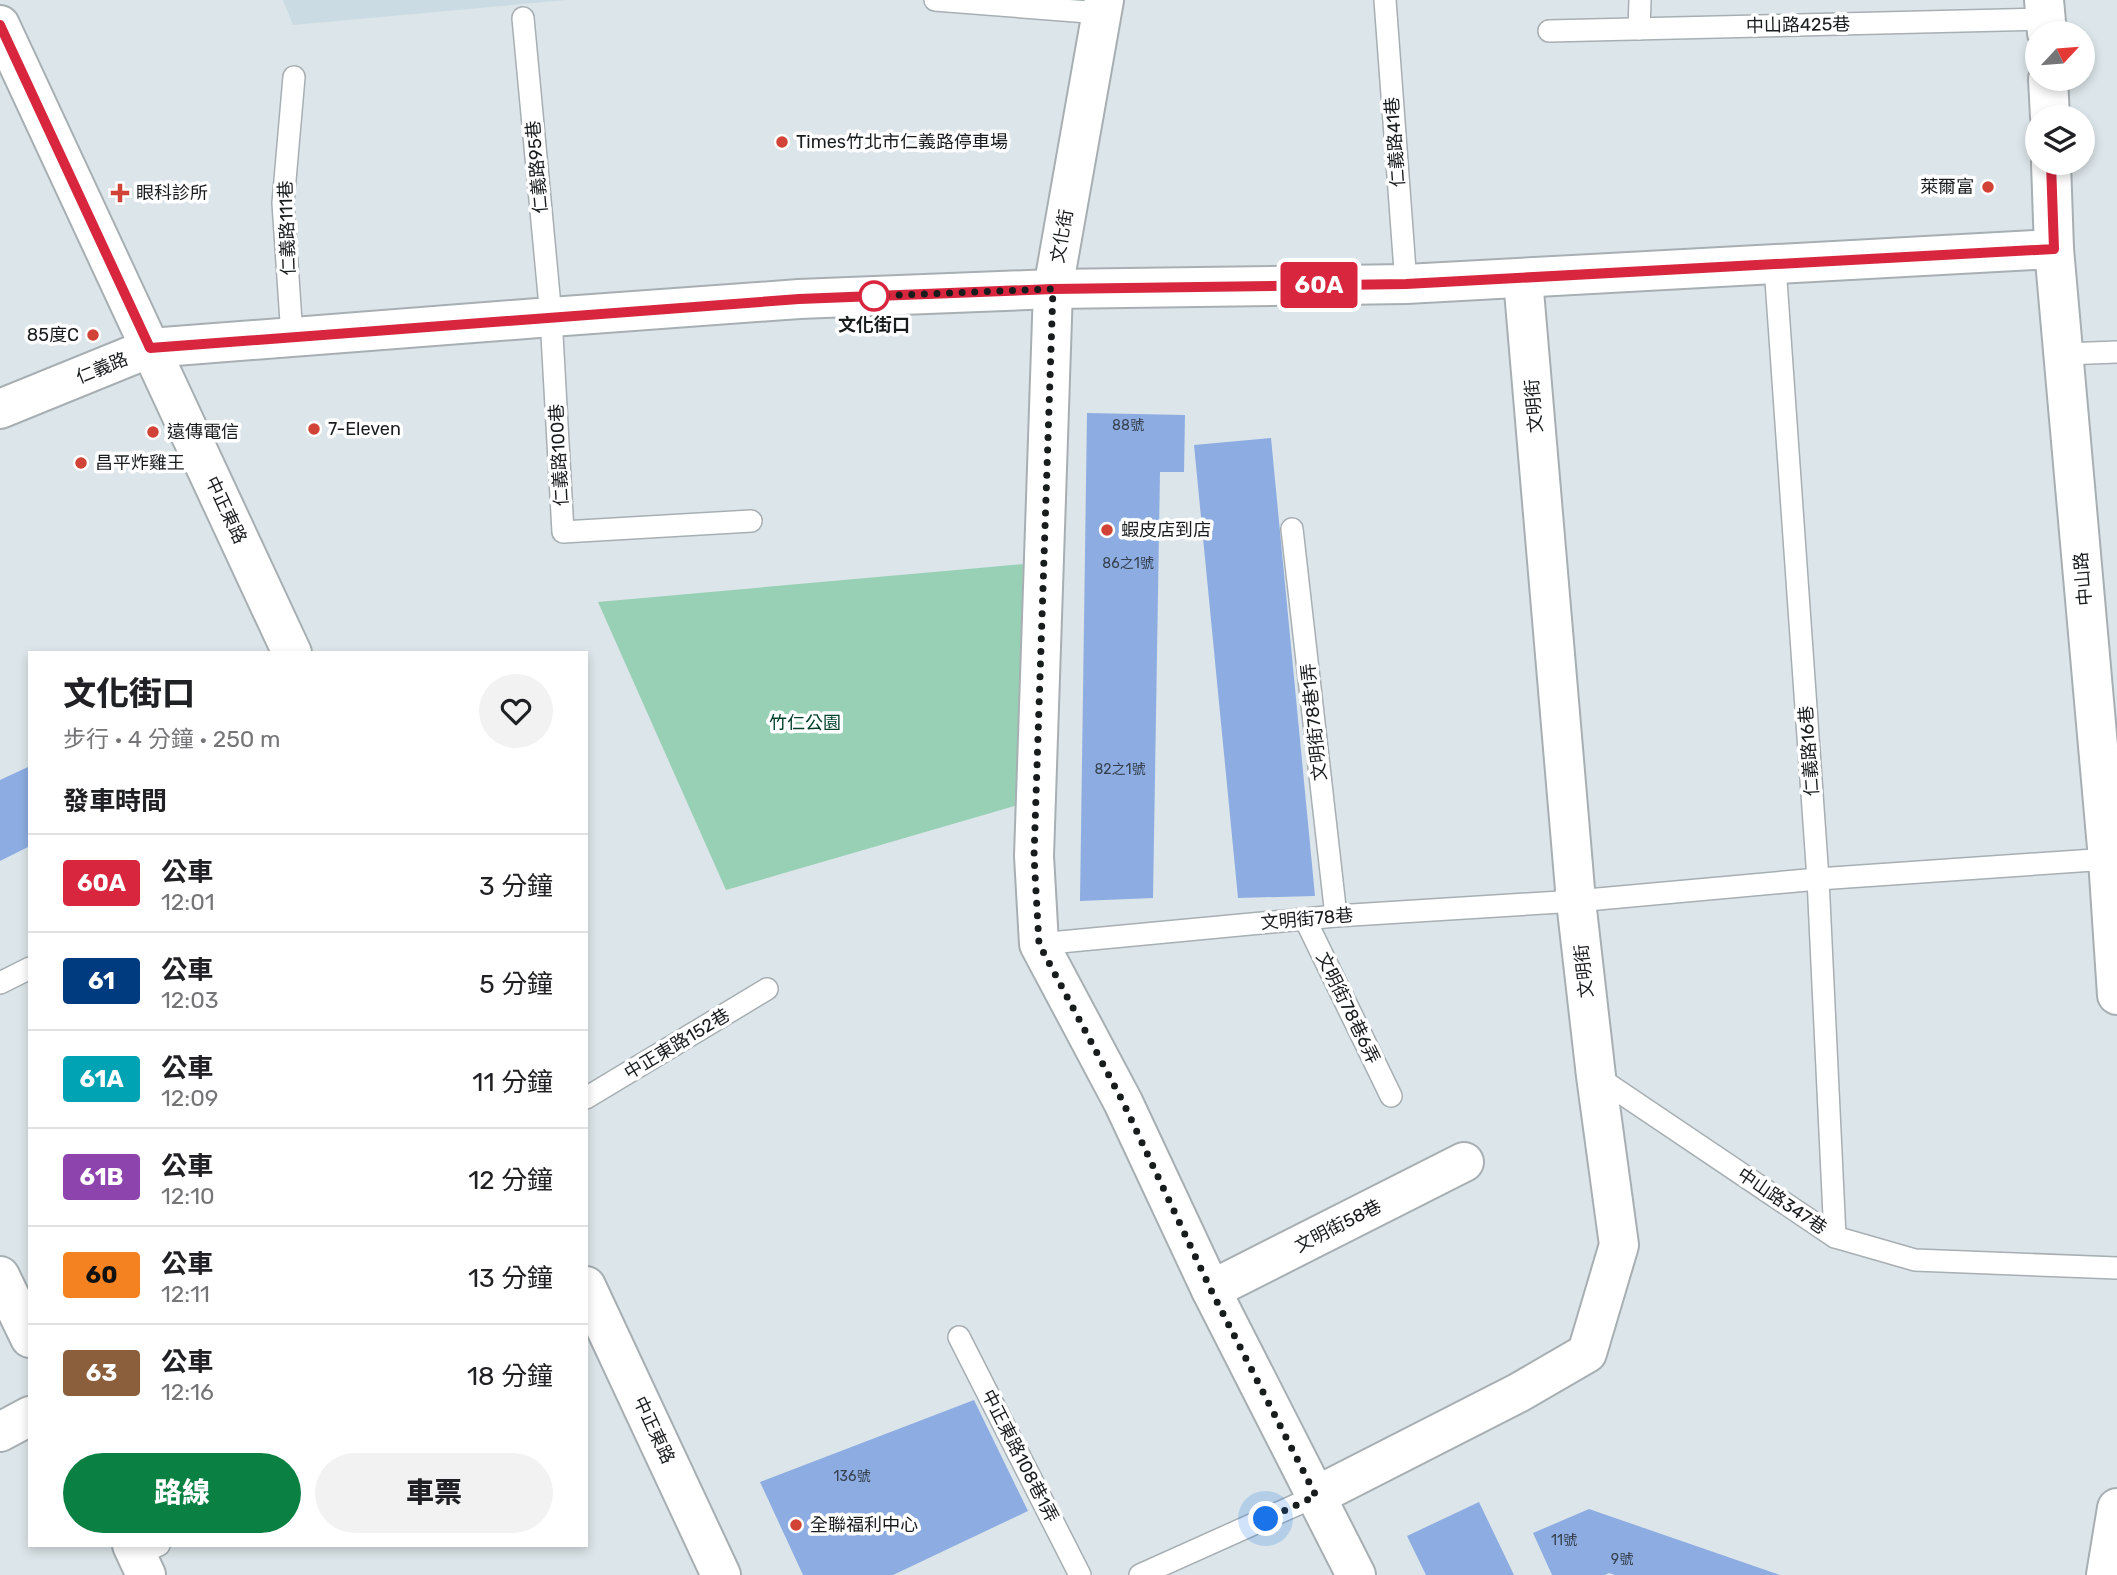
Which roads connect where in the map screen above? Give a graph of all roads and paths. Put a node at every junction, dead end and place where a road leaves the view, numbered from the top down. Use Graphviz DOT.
graph roads {
  1 [pos="935,0"];
  2 [pos="1384,0"];
  3 [pos="1640,0"];
  4 [pos="1102,7"];
  5 [pos="2046,17"];
  6 [pos="523,18"];
  7 [pos="0,25"];
  8 [pos="1639,29"];
  9 [pos="1549,31"];
  10 [pos="293,77"];
  11 [pos="2051,175"];
  12 [pos="2054,249"];
  13 [pos="1775,266"];
  14 [pos="1523,279"];
  15 [pos="1406,284"];
  16 [pos="1053,289"];
  17 [pos="551,317"];
  18 [pos="292,337"];
  19 [pos="150,348"];
  20 [pos="2117,352"];
  21 [pos="2064,354"];
  22 [pos="0,409"];
  23 [pos="751,521"];
  24 [pos="1292,528"];
  25 [pos="291,651"];
  26 [pos="2108,859"];
  27 [pos="1818,879"];
  28 [pos="1576,901"];
  29 [pos="1336,916"];
  30 [pos="1305,919"];
  31 [pos="1039,944"];
  32 [pos="28,969"];
  33 [pos="0,983"];
  34 [pos="767,989"];
  35 [pos="2117,995"];
  36 [pos="1596,1076"];
  37 [pos="1391,1096"];
  38 [pos="588,1097"];
  39 [pos="1464,1163"];
  40 [pos="1835,1237"];
  41 [pos="2117,1268"];
  42 [pos="0,1276"];
  43 [pos="588,1290"];
  44 [pos="1211,1290"];
  45 [pos="28,1334"];
  46 [pos="959,1337"];
  47 [pos="28,1417"];
  48 [pos="0,1432"];
  49 [pos="1316,1496"];
  50 [pos="2117,1508"];
  51 [pos="2117,1514"];
  52 [pos="722,1575"];
  53 [pos="1080,1575"];
  54 [pos="1140,1575"];
  55 [pos="1356,1575"];
  56 [pos="2106,1575"];
  1 -- 4 [label="lane"];
  2 -- 15 [label="lane, 仁義路41巷"];
  3 -- 8 [label="lane"];
  4 -- 16 [label="street, 文化街"];
  5 -- 8 [label="lane, 中山路425巷"];
  6 -- 17 [label="lane, 仁義路95巷"];
  7 -- 19 [label="street, 中正東路"];
  8 -- 9 [label="lane, 中山路425巷"];
  10 -- 18 [label="lane, 仁義路111巷"];
  11 -- 12 [label="street, 中山路"];
  12 -- 13 [label="street, 仁義路"];
  12 -- 21 [label="street, 中山路"];
  13 -- 14 [label="street, 仁義路"];
  13 -- 27 [label="lane, 仁義路16巷"];
  14 -- 15 [label="street, 仁義路"];
  14 -- 28 [label="street, 文明街"];
  15 -- 16 [label="street, 仁義路"];
  16 -- 17 [label="street, 仁義路"];
  16 -- 31 [label="street, 文化街"];
  17 -- 18 [label="street, 仁義路"];
  17 -- 23 [label="lane, 仁義路100巷"];
  18 -- 19 [label="street, 仁義路"];
  19 -- 22 [label="street, 仁義路"];
  19 -- 25 [label="street, 中正東路"];
  20 -- 21 [label="lane"];
  21 -- 26 [label="street, 中山路"];
  24 -- 29 [label="lane, 文明街78巷1弄"];
  26 -- 27 [label="lane, 文明街78巷"];
  26 -- 35 [label="street, 中山路"];
  27 -- 28 [label="lane, 文明街78巷"];
  27 -- 40 [label="lane, 仁義路16巷"];
  28 -- 29 [label="lane, 文明街78巷"];
  28 -- 36 [label="street, 文明街"];
  29 -- 30 [label="lane, 文明街78巷"];
  30 -- 31 [label="lane, 文明街78巷"];
  30 -- 37 [label="lane, 文明街78巷6弄"];
  31 -- 44 [label="street, 文化街"];
  32 -- 33 [label="lane"];
  34 -- 38 [label="lane, 中正東路152巷"];
  36 -- 40 [label="lane, 中山路347巷"];
  36 -- 49 [label="street, 文明街"];
  39 -- 44 [label="street, 文明街58巷"];
  40 -- 41 [label="lane, 中山路347巷"];
  42 -- 45 [label="street"];
  43 -- 52 [label="street, 中正東路"];
  44 -- 49 [label="street, 文化街"];
  46 -- 53 [label="lane, 中正東路108巷1弄"];
  47 -- 48 [label="street"];
  49 -- 54 [label="lane"];
  49 -- 55 [label="street, 文化街"];
  50 -- 51 [label="street"];
  51 -- 56 [label="street"];
}
